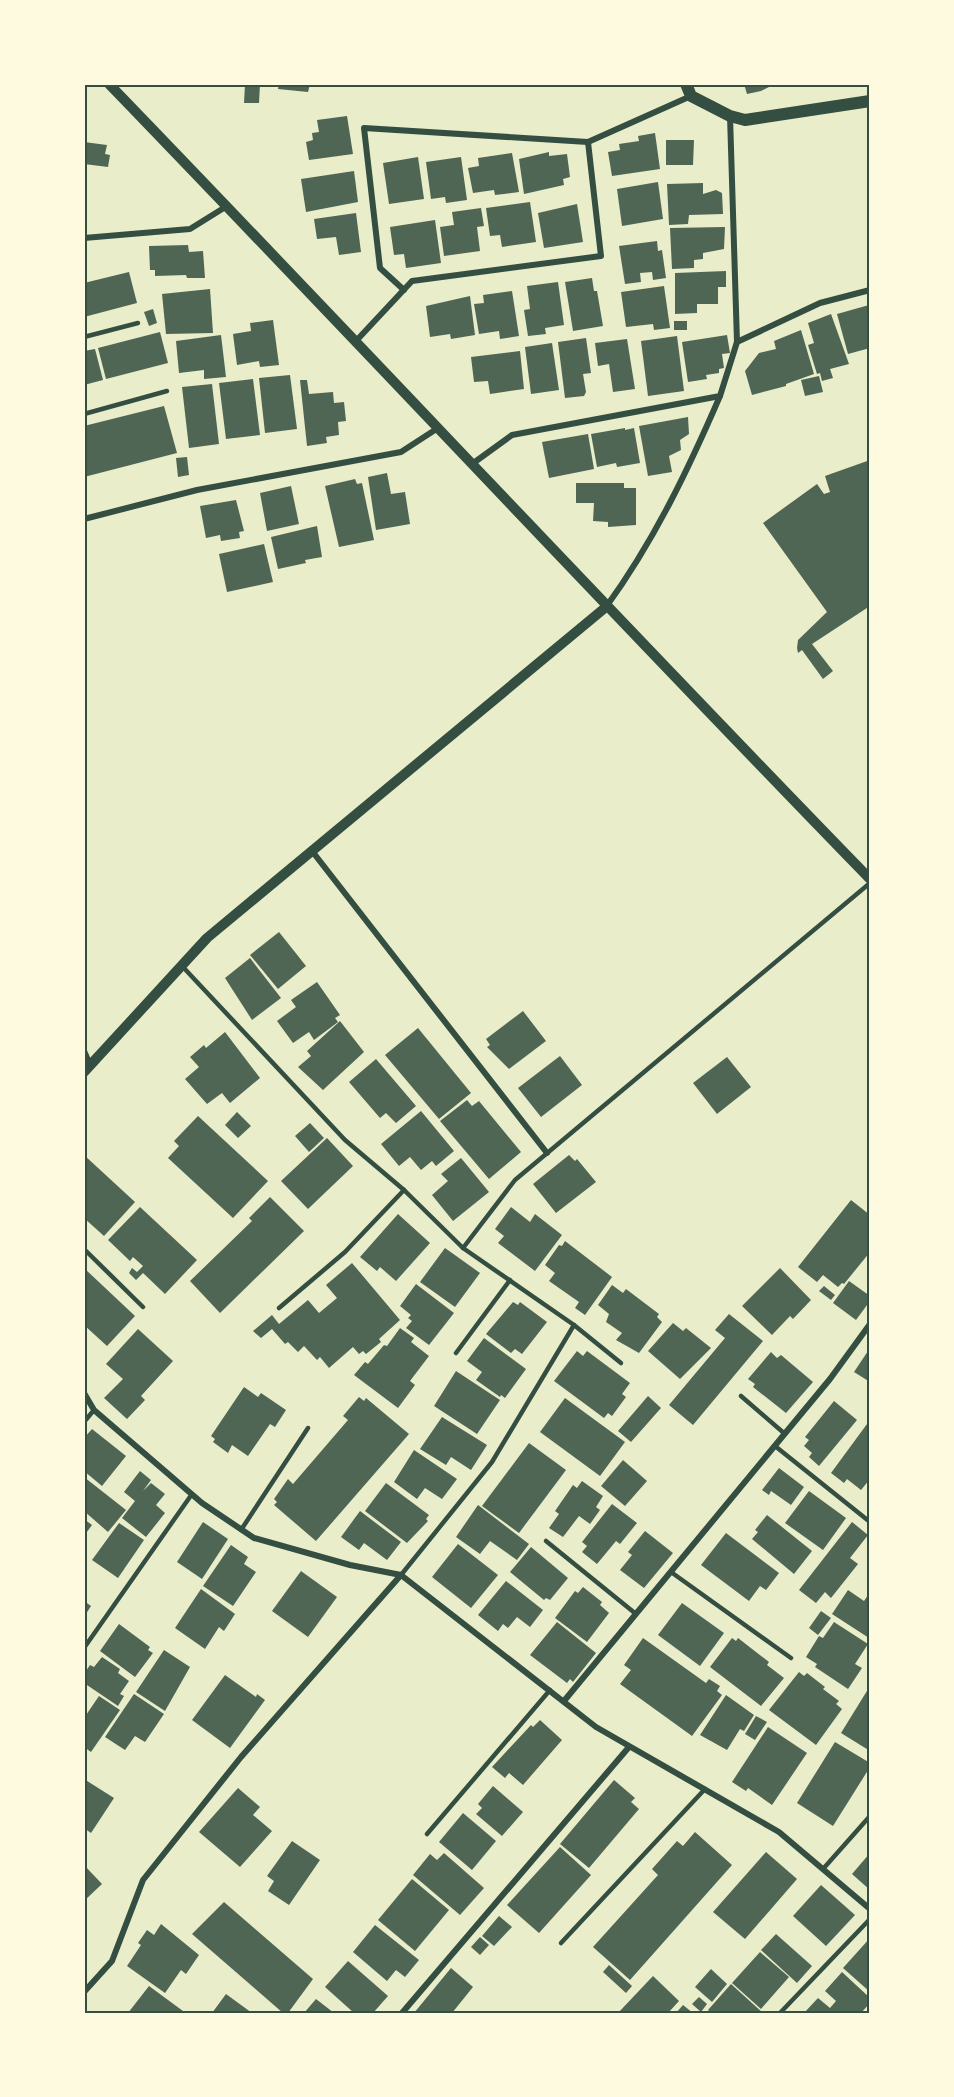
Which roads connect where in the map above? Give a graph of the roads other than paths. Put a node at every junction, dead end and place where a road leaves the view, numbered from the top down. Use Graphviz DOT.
graph roads {
  1 [pos="109,84"];
  2 [pos="688,90"];
  3 [pos="870,101"];
  4 [pos="730,116"];
  5 [pos="588,142"];
  6 [pos="227,206"];
  7 [pos="84,238"];
  8 [pos="404,290"];
  9 [pos="870,290"];
  10 [pos="138,322"];
  11 [pos="84,338"];
  12 [pos="356,341"];
  13 [pos="737,342"];
  14 [pos="167,391"];
  15 [pos="720,396"];
  16 [pos="84,414"];
  17 [pos="438,428"];
  18 [pos="472,464"];
  19 [pos="84,519"];
  20 [pos="606,608"];
  21 [pos="312,851"];
  22 [pos="870,881"];
  23 [pos="182,966"];
  24 [pos="84,1051"];
  25 [pos="87,1069"];
  26 [pos="547,1153"];
  27 [pos="404,1190"];
  28 [pos="463,1248"];
  29 [pos="84,1249"];
  30 [pos="510,1280"];
  31 [pos="143,1307"];
  32 [pos="279,1308"];
  33 [pos="870,1324"];
  34 [pos="574,1325"];
  35 [pos="456,1353"];
  36 [pos="621,1363"];
  37 [pos="84,1393"];
  38 [pos="741,1396"];
  39 [pos="94,1410"];
  40 [pos="84,1422"];
  41 [pos="308,1428"];
  42 [pos="785,1434"];
  43 [pos="775,1446"];
  44 [pos="192,1494"];
  45 [pos="870,1522"];
  46 [pos="241,1530"];
  47 [pos="546,1541"];
  48 [pos="671,1572"];
  49 [pos="401,1575"];
  50 [pos="636,1614"];
  51 [pos="84,1648"];
  52 [pos="791,1658"];
  53 [pos="550,1690"];
  54 [pos="564,1701"];
  55 [pos="629,1747"];
  56 [pos="705,1789"];
  57 [pos="870,1816"];
  58 [pos="427,1834"];
  59 [pos="823,1869"];
  60 [pos="870,1909"];
  61 [pos="870,1919"];
  62 [pos="561,1943"];
  63 [pos="84,1992"];
  64 [pos="402,2013"];
  65 [pos="780,2013"];
  1 -- 6 [label="street"];
  2 -- 4 [label="main road"];
  2 -- 5 [label="street"];
  3 -- 4 [label="main road"];
  4 -- 13 [label="street"];
  5 -- 8 [label="street"];
  5 -- 8 [label="street"];
  6 -- 7 [label="street"];
  6 -- 12 [label="street"];
  8 -- 12 [label="street"];
  9 -- 13 [label="street"];
  10 -- 11 [label="lane"];
  12 -- 17 [label="street"];
  13 -- 15 [label="street"];
  14 -- 16 [label="lane"];
  15 -- 18 [label="street"];
  15 -- 20 [label="street"];
  17 -- 18 [label="street"];
  17 -- 19 [label="street"];
  18 -- 20 [label="street"];
  20 -- 21 [label="street"];
  20 -- 22 [label="street"];
  21 -- 23 [label="street"];
  21 -- 26 [label="street"];
  22 -- 26 [label="lane"];
  23 -- 25 [label="street"];
  23 -- 27 [label="lane"];
  24 -- 25 [label="street"];
  26 -- 28 [label="lane"];
  27 -- 28 [label="lane"];
  27 -- 32 [label="lane"];
  28 -- 30 [label="lane"];
  29 -- 31 [label="lane"];
  30 -- 34 [label="lane"];
  30 -- 35 [label="lane"];
  33 -- 42 [label="street"];
  34 -- 36 [label="lane"];
  34 -- 49 [label="lane"];
  37 -- 39 [label="street"];
  38 -- 42 [label="lane"];
  39 -- 40 [label="lane"];
  39 -- 44 [label="street"];
  41 -- 46 [label="lane"];
  42 -- 43 [label="street"];
  43 -- 45 [label="lane"];
  43 -- 48 [label="street"];
  44 -- 46 [label="street"];
  44 -- 51 [label="lane"];
  46 -- 49 [label="street"];
  47 -- 50 [label="lane"];
  48 -- 50 [label="street"];
  48 -- 52 [label="lane"];
  49 -- 53 [label="street"];
  49 -- 63 [label="street"];
  50 -- 54 [label="street"];
  53 -- 54 [label="street"];
  53 -- 58 [label="lane"];
  54 -- 55 [label="street"];
  55 -- 56 [label="street"];
  55 -- 64 [label="street"];
  56 -- 59 [label="street"];
  56 -- 62 [label="lane"];
  57 -- 59 [label="lane"];
  59 -- 60 [label="street"];
  61 -- 65 [label="lane"];
}
